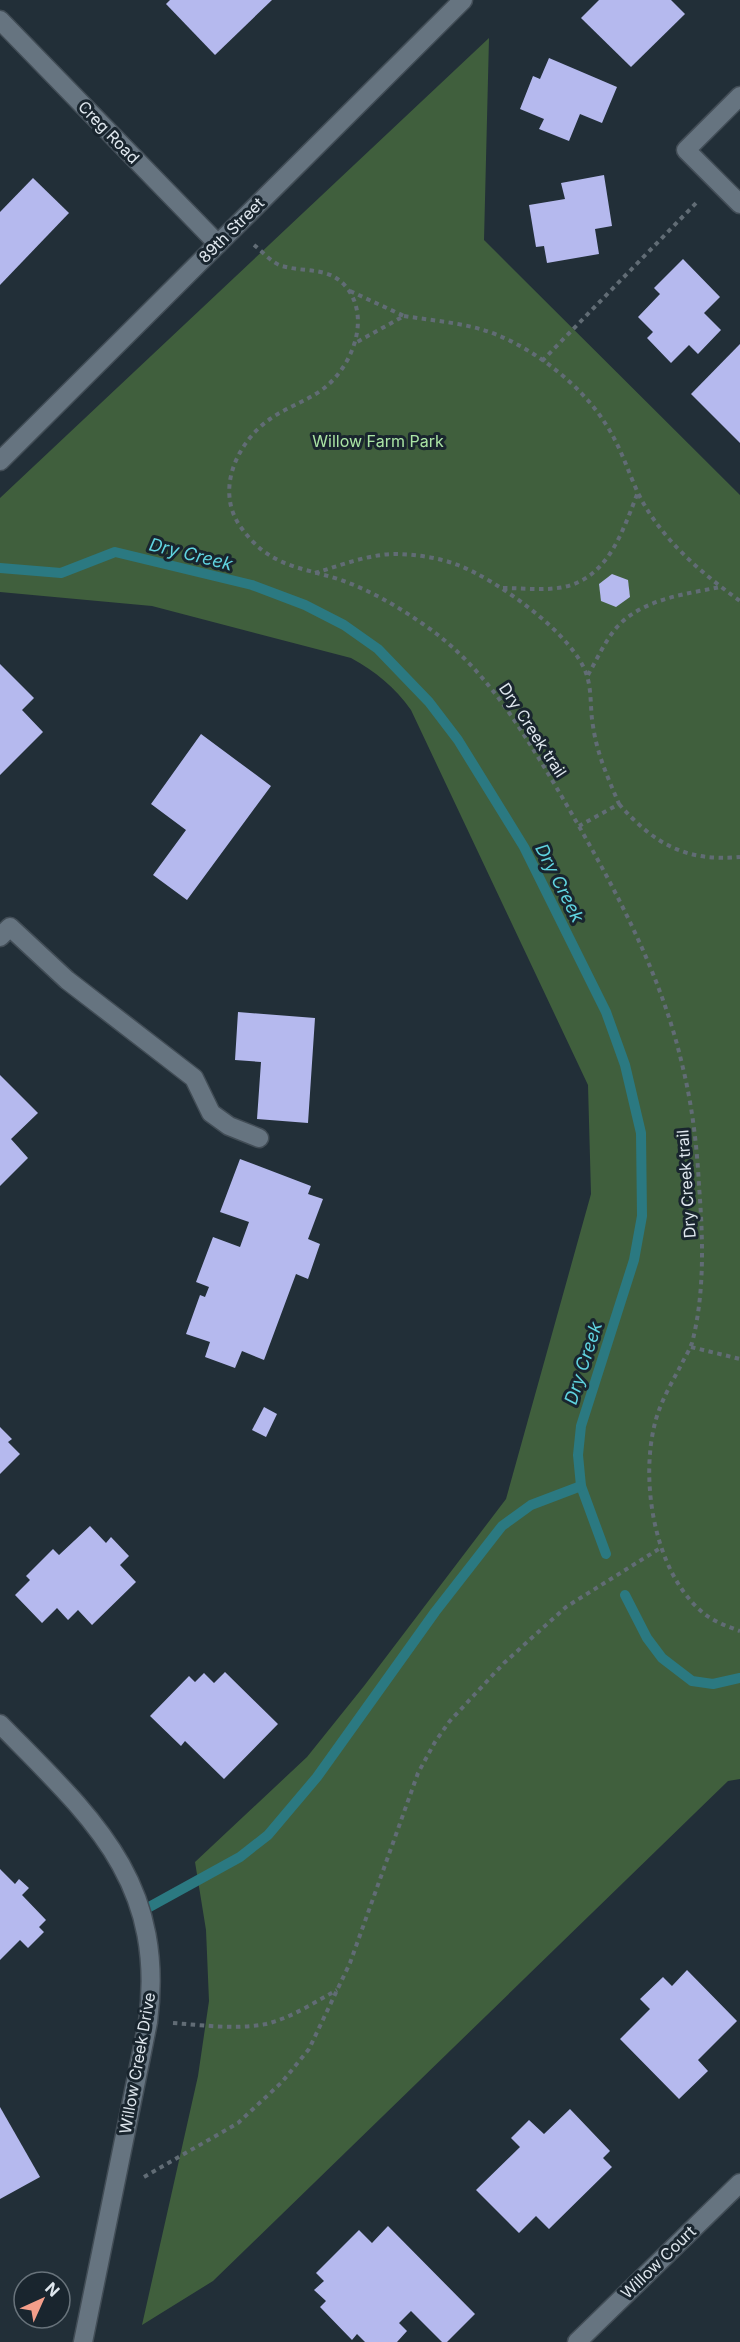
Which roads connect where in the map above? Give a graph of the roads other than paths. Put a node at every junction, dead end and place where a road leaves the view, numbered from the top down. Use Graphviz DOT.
graph roads {
  1 [pos="463,0"];
  2 [pos="0,20"];
  3 [pos="740,96"];
  4 [pos="740,204"];
  5 [pos="218,244"];
  6 [pos="0,461"];
  7 [pos="5,932"];
  8 [pos="259,1138"];
  9 [pos="0,1724"];
  10 [pos="740,2183"];
  11 [pos="83,2342"];
  12 [pos="577,2342"];
  1 -- 5 [label="street, 89th Street"];
  2 -- 5 [label="street, Creg Road"];
  3 -- 4 [label="street"];
  5 -- 6 [label="street, 89th Street"];
  7 -- 8 [label="street"];
  9 -- 11 [label="street, Willow Creek Drive"];
  10 -- 12 [label="street, Willow Court"];
}
